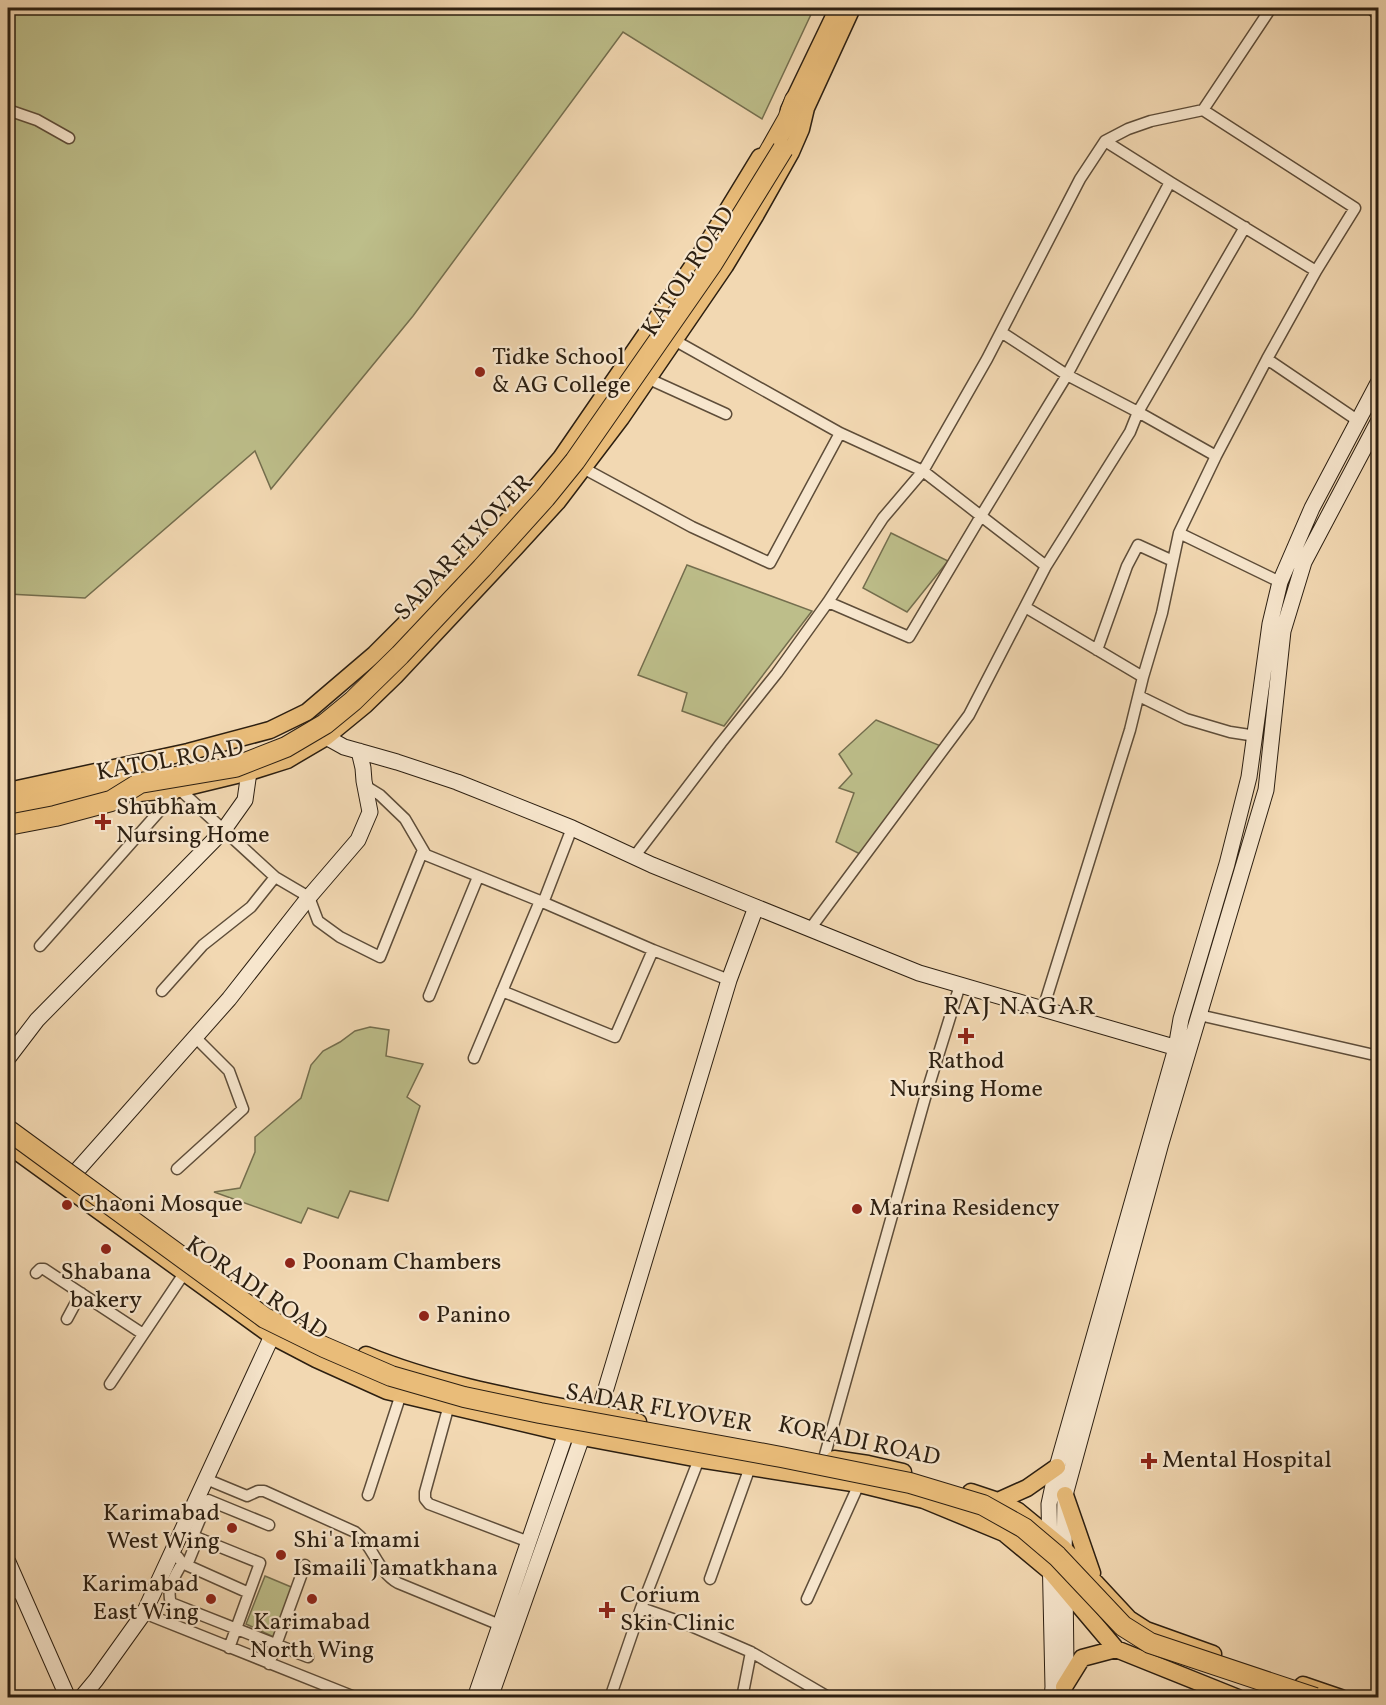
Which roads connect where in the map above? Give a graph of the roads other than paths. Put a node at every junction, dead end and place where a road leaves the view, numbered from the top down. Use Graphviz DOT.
graph roads {
  1 [pos="838,8"];
  2 [pos="852,8"];
  3 [pos="1271,8"];
  4 [pos="1375,8"];
  5 [pos="1378,11"];
  6 [pos="800,104"];
  7 [pos="8,110"];
  8 [pos="1203,110"];
  9 [pos="69,138"];
  10 [pos="1106,141"];
  11 [pos="779,146"];
  12 [pos="1170,182"];
  13 [pos="1245,227"];
  14 [pos="1316,271"];
  15 [pos="1000,332"];
  16 [pos="674,340"];
  17 [pos="1267,359"];
  18 [pos="1067,375"];
  19 [pos="649,379"];
  20 [pos="1378,383"];
  21 [pos="1138,412"];
  22 [pos="726,414"];
  23 [pos="1357,420"];
  24 [pos="1378,422"];
  25 [pos="840,433"];
  26 [pos="1216,456"];
  27 [pos="583,468"];
  28 [pos="922,471"];
  29 [pos="981,516"];
  30 [pos="1179,533"];
  31 [pos="1173,561"];
  32 [pos="1046,566"];
  33 [pos="1280,582"];
  34 [pos="828,602"];
  35 [pos="1025,607"];
  36 [pos="1096,650"];
  37 [pos="1143,677"];
  38 [pos="1139,696"];
  39 [pos="307,712"];
  40 [pos="1256,736"];
  41 [pos="326,737"];
  42 [pos="359,751"];
  43 [pos="249,772"];
  44 [pos="364,781"];
  45 [pos="179,789"];
  46 [pos="8,790"];
  47 [pos="8,803"];
  48 [pos="8,816"];
  49 [pos="8,825"];
  50 [pos="572,828"];
  51 [pos="223,831"];
  52 [pos="423,850"];
  53 [pos="634,857"];
  54 [pos="275,877"];
  55 [pos="478,877"];
  56 [pos="309,897"];
  57 [pos="542,902"];
  58 [pos="756,907"];
  59 [pos="810,929"];
  60 [pos="40,946"];
  61 [pos="653,950"];
  62 [pos="729,980"];
  63 [pos="960,985"];
  64 [pos="162,991"];
  65 [pos="502,991"];
  66 [pos="429,996"];
  67 [pos="1043,1009"];
  68 [pos="1199,1015"];
  69 [pos="195,1037"];
  70 [pos="1183,1050"];
  71 [pos="1370,1054"];
  72 [pos="8,1058"];
  73 [pos="474,1058"];
  74 [pos="8,1121"];
  75 [pos="8,1130"];
  76 [pos="8,1136"];
  77 [pos="8,1145"];
  78 [pos="177,1169"];
  79 [pos="74,1172"];
  80 [pos="63,1186"];
  81 [pos="185,1272"];
  82 [pos="36,1273"];
  83 [pos="81,1293"];
  84 [pos="67,1319"];
  85 [pos="143,1334"];
  86 [pos="272,1336"];
  87 [pos="110,1384"];
  88 [pos="401,1394"];
  89 [pos="449,1405"];
  90 [pos="598,1413"];
  91 [pos="580,1436"];
  92 [pos="826,1458"];
  93 [pos="699,1459"];
  94 [pos="750,1467"];
  95 [pos="1057,1467"];
  96 [pos="818,1477"];
  97 [pos="206,1479"];
  98 [pos="859,1484"];
  99 [pos="368,1495"];
  100 [pos="1065,1495"];
  101 [pos="998,1501"];
  102 [pos="269,1525"];
  103 [pos="195,1537"];
  104 [pos="1049,1537"];
  105 [pos="529,1542"];
  106 [pos="174,1547"];
  107 [pos="1063,1548"];
  108 [pos="8,1562"];
  109 [pos="184,1564"];
  110 [pos="305,1565"];
  111 [pos="1051,1572"];
  112 [pos="710,1579"];
  113 [pos="1095,1582"];
  114 [pos="1065,1588"];
  115 [pos="249,1593"];
  116 [pos="14,1594"];
  117 [pos="807,1599"];
  118 [pos="641,1608"];
  119 [pos="144,1613"];
  120 [pos="500,1625"];
  121 [pos="236,1629"];
  122 [pos="276,1644"];
  123 [pos="229,1648"];
  124 [pos="1116,1649"];
  125 [pos="751,1652"];
  126 [pos="308,1657"];
  127 [pos="269,1664"];
  128 [pos="1060,1694"];
  129 [pos="68,1698"];
  130 [pos="81,1698"];
  131 [pos="357,1698"];
  132 [pos="475,1698"];
  133 [pos="490,1698"];
  134 [pos="610,1698"];
  135 [pos="742,1698"];
  136 [pos="830,1698"];
  137 [pos="1238,1698"];
  138 [pos="1273,1698"];
  139 [pos="1315,1698"];
  140 [pos="1341,1698"];
  1 -- 6 [label="main road, KATOL ROAD"];
  2 -- 6 [label="main road, KATOL ROAD"];
  3 -- 8 [label="street"];
  4 -- 5 [label="main road"];
  6 -- 11 [label="highway, SADAR FLYOVER"];
  6 -- 16 [label="main road, KATOL ROAD"];
  6 -- 39 [label="main road, KATOL ROAD"];
  7 -- 9 [label="street"];
  8 -- 10 [label="street"];
  8 -- 14 [label="street"];
  10 -- 12 [label="street"];
  10 -- 15 [label="street"];
  11 -- 47 [label="highway, SADAR FLYOVER"];
  11 -- 49 [label="highway, SADAR FLYOVER, bridge"];
  12 -- 13 [label="street"];
  12 -- 18 [label="street"];
  13 -- 14 [label="street"];
  13 -- 21 [label="street"];
  14 -- 17 [label="street"];
  15 -- 18 [label="street"];
  15 -- 28 [label="street"];
  16 -- 19 [label="main road, KATOL ROAD"];
  16 -- 25 [label="street"];
  17 -- 23 [label="street"];
  17 -- 26 [label="street"];
  18 -- 21 [label="street"];
  18 -- 29 [label="street"];
  19 -- 22 [label="street"];
  19 -- 27 [label="main road, KATOL ROAD"];
  20 -- 23 [label="main road"];
  21 -- 26 [label="street"];
  21 -- 32 [label="street"];
  23 -- 33 [label="main road"];
  24 -- 68 [label="main road"];
  25 -- 27 [label="street"];
  25 -- 28 [label="street"];
  26 -- 30 [label="street"];
  27 -- 41 [label="main road, KATOL ROAD"];
  28 -- 29 [label="street"];
  28 -- 34 [label="street"];
  29 -- 32 [label="street"];
  29 -- 34 [label="street"];
  30 -- 31 [label="street"];
  30 -- 33 [label="street"];
  31 -- 36 [label="street"];
  31 -- 37 [label="street"];
  32 -- 35 [label="street"];
  33 -- 40 [label="main road"];
  34 -- 53 [label="street"];
  35 -- 36 [label="street"];
  35 -- 59 [label="street"];
  36 -- 37 [label="street"];
  37 -- 38 [label="street"];
  38 -- 40 [label="street"];
  38 -- 67 [label="street"];
  39 -- 41 [label="main road"];
  39 -- 46 [label="main road, KATOL ROAD"];
  40 -- 70 [label="main road"];
  41 -- 42 [label="main road"];
  41 -- 43 [label="main road, KATOL ROAD"];
  42 -- 44 [label="main road"];
  42 -- 50 [label="main road"];
  43 -- 45 [label="main road, KATOL ROAD"];
  43 -- 51 [label="main road"];
  44 -- 52 [label="street"];
  44 -- 56 [label="main road"];
  45 -- 48 [label="main road, KATOL ROAD"];
  45 -- 51 [label="street"];
  45 -- 60 [label="street"];
  50 -- 53 [label="main road"];
  50 -- 57 [label="street"];
  51 -- 54 [label="street"];
  51 -- 72 [label="main road"];
  52 -- 55 [label="street"];
  52 -- 56 [label="street"];
  53 -- 58 [label="main road"];
  54 -- 56 [label="street"];
  54 -- 64 [label="street"];
  55 -- 57 [label="street"];
  55 -- 66 [label="street"];
  56 -- 69 [label="main road"];
  57 -- 61 [label="street"];
  57 -- 65 [label="street"];
  58 -- 59 [label="main road"];
  58 -- 62 [label="main road"];
  59 -- 63 [label="main road"];
  61 -- 62 [label="street"];
  61 -- 65 [label="street"];
  62 -- 90 [label="main road"];
  63 -- 67 [label="main road"];
  63 -- 92 [label="street"];
  65 -- 73 [label="street"];
  67 -- 70 [label="main road"];
  68 -- 70 [label="main road"];
  68 -- 71 [label="street"];
  69 -- 78 [label="street"];
  69 -- 79 [label="main road"];
  70 -- 95 [label="main road"];
  70 -- 100 [label="main road"];
  74 -- 79 [label="main road, KORADI ROAD"];
  75 -- 139 [label="highway, SADAR FLYOVER, bridge"];
  76 -- 138 [label="highway, SADAR FLYOVER"];
  77 -- 80 [label="main road, KORADI ROAD"];
  79 -- 80 [label="main road"];
  79 -- 90 [label="main road, KORADI ROAD"];
  80 -- 81 [label="main road, KORADI ROAD"];
  81 -- 85 [label="street"];
  81 -- 86 [label="main road, KORADI ROAD"];
  82 -- 83 [label="street"];
  83 -- 84 [label="street"];
  83 -- 85 [label="street"];
  85 -- 87 [label="street"];
  86 -- 88 [label="main road, KORADI ROAD"];
  86 -- 97 [label="main road"];
  88 -- 89 [label="main road, KORADI ROAD"];
  88 -- 99 [label="street"];
  89 -- 91 [label="main road, KORADI ROAD"];
  89 -- 105 [label="street"];
  90 -- 91 [label="main road"];
  90 -- 92 [label="main road, KORADI ROAD"];
  91 -- 93 [label="main road, KORADI ROAD"];
  91 -- 105 [label="main road"];
  91 -- 133 [label="main road"];
  92 -- 96 [label="street"];
  92 -- 101 [label="main road, KORADI ROAD"];
  93 -- 94 [label="main road, KORADI ROAD"];
  93 -- 118 [label="street"];
  94 -- 96 [label="main road, KORADI ROAD"];
  94 -- 112 [label="street"];
  95 -- 101 [label="main road"];
  95 -- 104 [label="main road"];
  96 -- 98 [label="main road, KORADI ROAD"];
  97 -- 106 [label="main road"];
  97 -- 120 [label="street"];
  98 -- 111 [label="main road, KORADI ROAD"];
  98 -- 117 [label="street"];
  100 -- 107 [label="main road"];
  100 -- 113 [label="main road"];
  101 -- 104 [label="main road, KORADI ROAD"];
  102 -- 103 [label="street"];
  103 -- 106 [label="street"];
  103 -- 109 [label="street"];
  103 -- 115 [label="street"];
  104 -- 107 [label="main road, KORADI ROAD"];
  104 -- 111 [label="main road"];
  105 -- 120 [label="main road"];
  106 -- 109 [label="street"];
  106 -- 119 [label="main road"];
  107 -- 113 [label="main road"];
  107 -- 114 [label="main road"];
  108 -- 116 [label="main road"];
  109 -- 115 [label="street"];
  109 -- 121 [label="street"];
  110 -- 122 [label="street"];
  111 -- 114 [label="main road, KORADI ROAD"];
  111 -- 128 [label="main road"];
  113 -- 140 [label="main road"];
  114 -- 124 [label="main road"];
  114 -- 128 [label="main road"];
  115 -- 121 [label="street"];
  116 -- 129 [label="main road"];
  118 -- 125 [label="street"];
  118 -- 134 [label="street"];
  119 -- 123 [label="street"];
  119 -- 130 [label="main road"];
  120 -- 132 [label="main road"];
  121 -- 122 [label="street"];
  121 -- 123 [label="street"];
  122 -- 126 [label="street"];
  122 -- 127 [label="street"];
  123 -- 127 [label="street"];
  124 -- 128 [label="main road"];
  124 -- 137 [label="main road"];
  125 -- 135 [label="street"];
  125 -- 136 [label="street"];
  127 -- 131 [label="street"];
}
